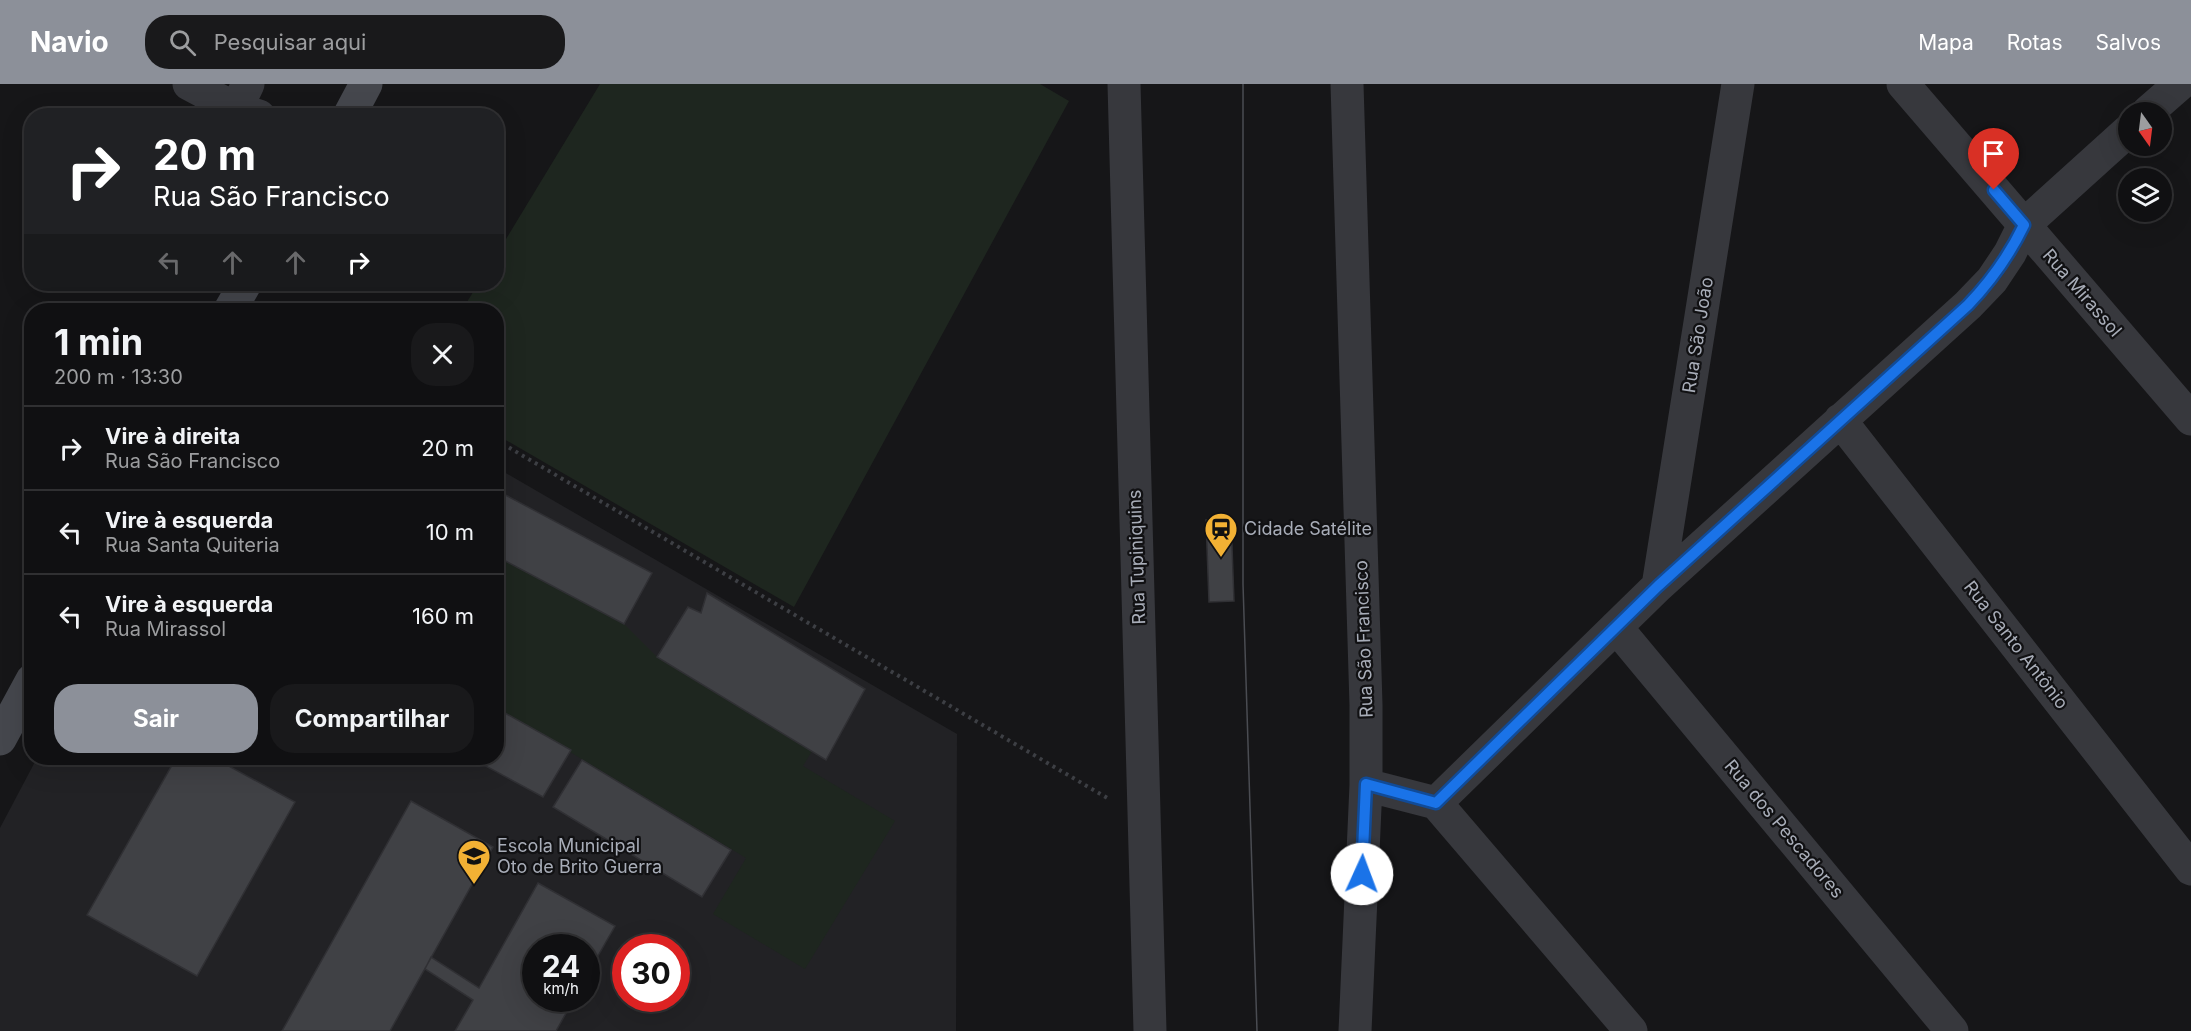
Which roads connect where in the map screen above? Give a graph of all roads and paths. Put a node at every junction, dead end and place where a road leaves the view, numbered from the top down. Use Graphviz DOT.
graph roads {
  1 [pos="189,84"];
  2 [pos="366,84"];
  3 [pos="1124,84"];
  4 [pos="1347,84"];
  5 [pos="1738,84"];
  6 [pos="1903,84"];
  7 [pos="2180,84"];
  8 [pos="2159,102"];
  9 [pos="247,103"];
  10 [pos="353,108"];
  11 [pos="2118,140"];
  12 [pos="2024,225"];
  13 [pos="2191,419"];
  14 [pos="1840,420"];
  15 [pos="504,445"];
  16 [pos="1658,586"];
  17 [pos="1616,627"];
  18 [pos="24,695"];
  19 [pos="0,739"];
  20 [pos="1366,784"];
  21 [pos="1436,803"];
  22 [pos="1119,804"];
  23 [pos="2191,869"];
  24 [pos="1150,1031"];
  25 [pos="1354,1031"];
  26 [pos="1631,1031"];
  27 [pos="1952,1031"];
  1 -- 9 [label="street"];
  2 -- 10 [label="main road"];
  3 -- 24 [label="street, Rua Tupiniquins"];
  4 -- 20 [label="street, Rua São Francisco"];
  5 -- 16 [label="street, Rua São João"];
  6 -- 12 [label="street, Rua Mirassol"];
  7 -- 8 [label="street"];
  11 -- 12 [label="street"];
  12 -- 13 [label="street, Rua Mirassol"];
  12 -- 14 [label="street"];
  14 -- 16 [label="street"];
  14 -- 23 [label="street, Rua Santo Antônio"];
  15 -- 22 [label="path"];
  16 -- 17 [label="street"];
  17 -- 21 [label="street"];
  17 -- 27 [label="street, Rua dos Pescadores"];
  18 -- 19 [label="main road"];
  20 -- 21 [label="street"];
  20 -- 25 [label="street, Rua São Francisco"];
  21 -- 26 [label="street"];
}
